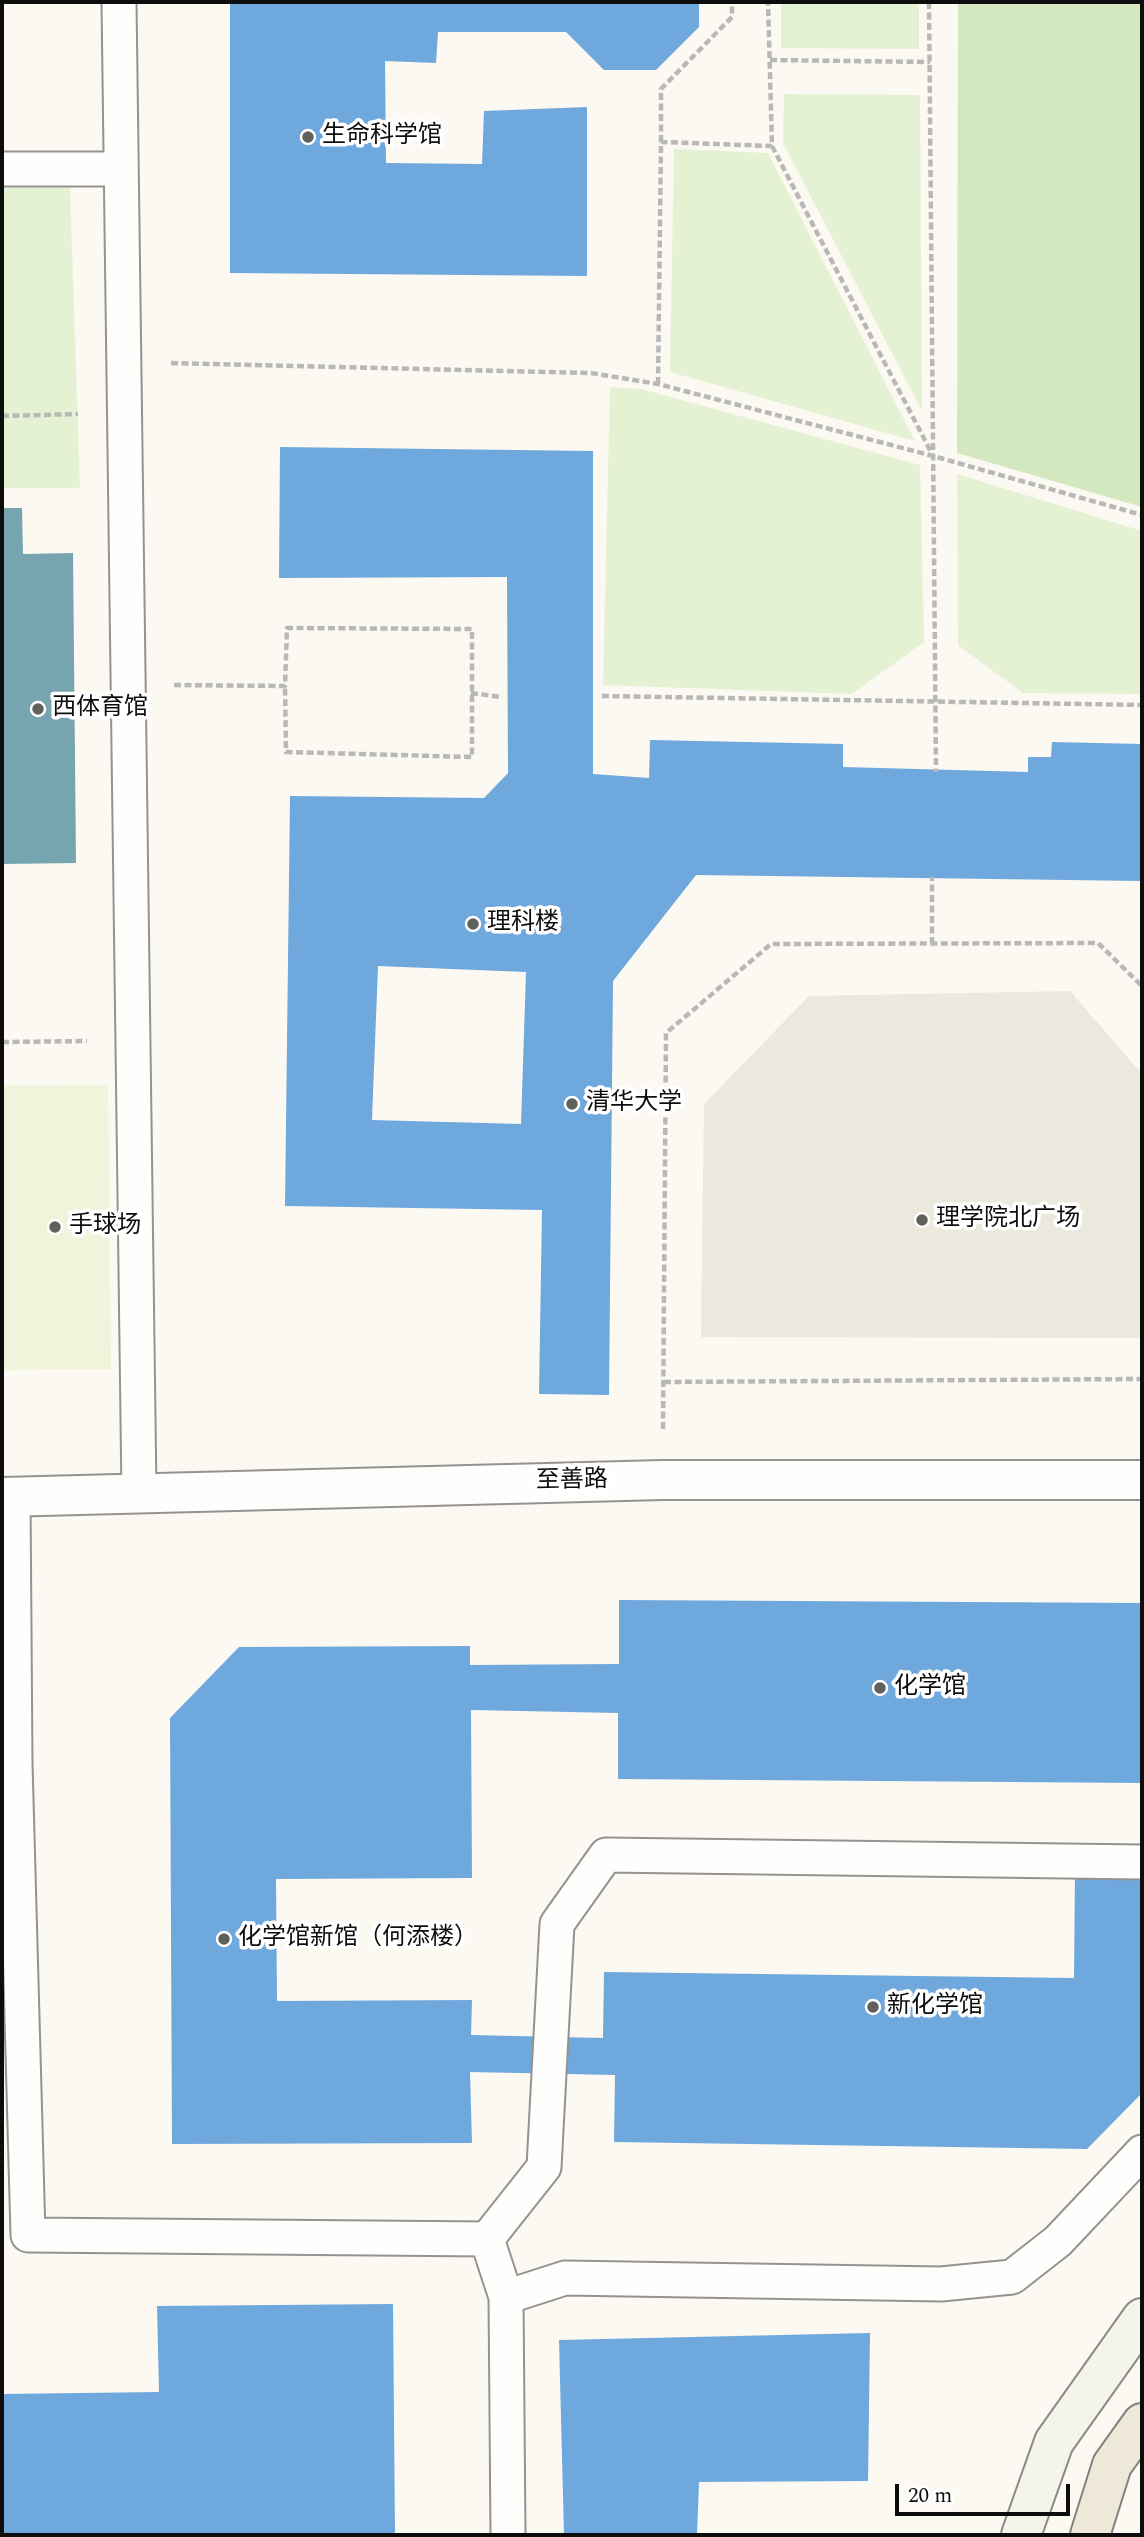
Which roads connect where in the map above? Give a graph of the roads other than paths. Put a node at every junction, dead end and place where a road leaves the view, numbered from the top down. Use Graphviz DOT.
graph roads {
  1 [pos="119,2"];
  2 [pos="2,169"];
  3 [pos="121,169"];
  4 [pos="1142,1480"];
  5 [pos="139,1492"];
  6 [pos="8,1497"];
  7 [pos="8,1763"];
  8 [pos="1142,1862"];
  9 [pos="1142,2152"];
  10 [pos="15,2236"];
  11 [pos="487,2239"];
  12 [pos="506,2297"];
  13 [pos="1142,2318"];
  14 [pos="1142,2423"];
  15 [pos="508,2535"];
  16 [pos="1021,2535"];
  17 [pos="1090,2535"];
  1 -- 3 [label="lane"];
  2 -- 3 [label="lane"];
  3 -- 5 [label="lane"];
  4 -- 5 [label="street, 至善路"];
  5 -- 6 [label="street, 至善路"];
  6 -- 7 [label="lane"];
  7 -- 10 [label="lane"];
  8 -- 11 [label="lane"];
  9 -- 12 [label="lane"];
  10 -- 11 [label="lane"];
  11 -- 12 [label="lane"];
  12 -- 15 [label="lane"];
  13 -- 16 [label="street"];
  14 -- 17 [label="main road"];
}
